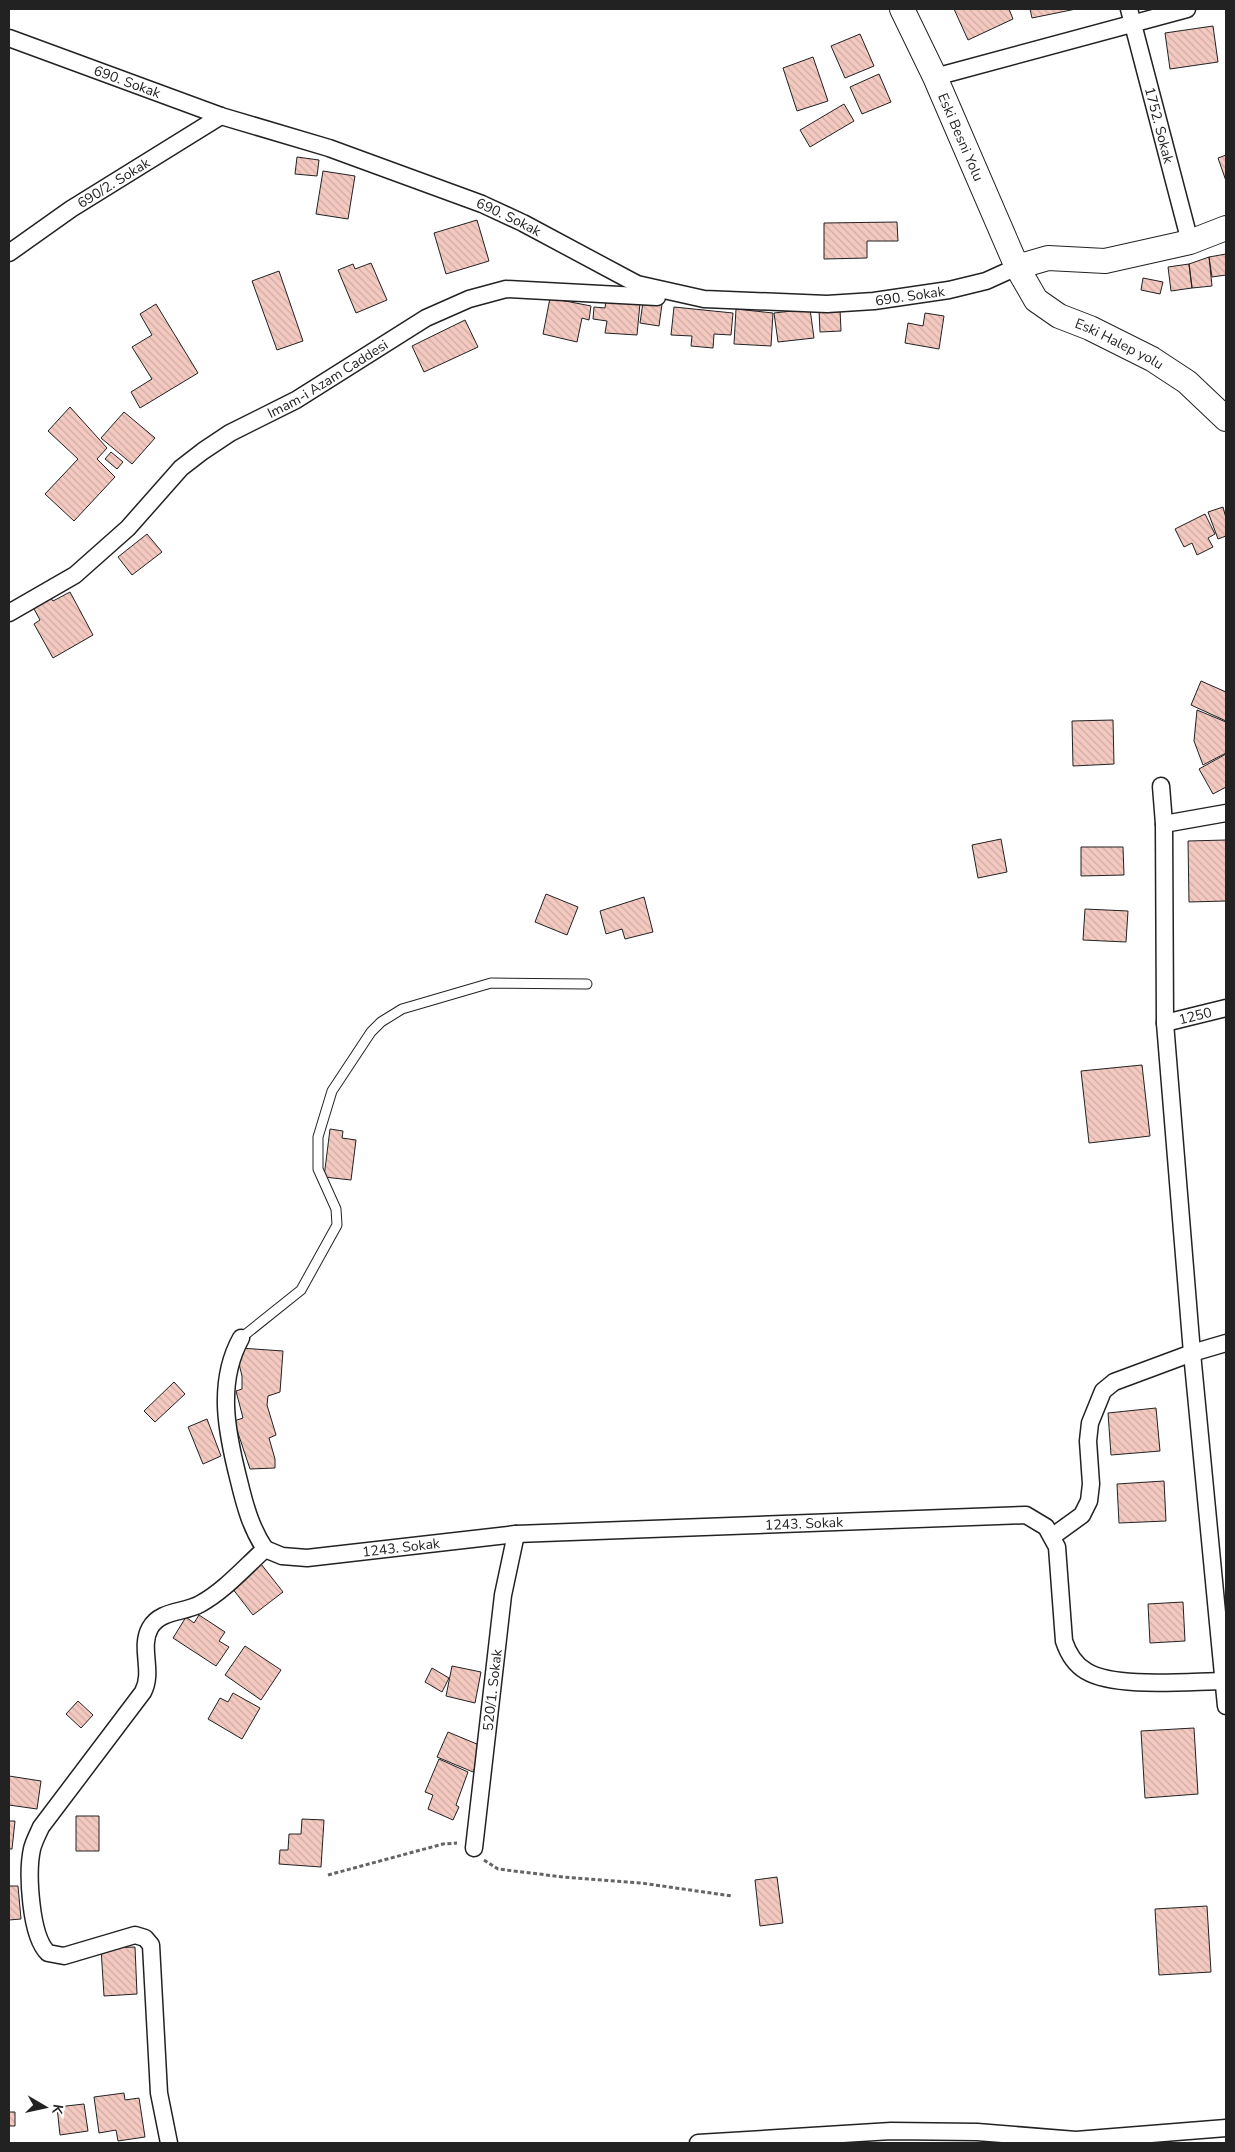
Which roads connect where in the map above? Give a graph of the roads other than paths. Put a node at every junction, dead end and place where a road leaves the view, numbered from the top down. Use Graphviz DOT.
graph roads {
  1 [pos="902,9"];
  2 [pos="1129,9"];
  3 [pos="1187,9"];
  4 [pos="1132,25"];
  5 [pos="9,38"];
  6 [pos="935,78"];
  7 [pos="222,116"];
  8 [pos="1226,228"];
  9 [pos="1190,242"];
  10 [pos="9,252"];
  11 [pos="1017,267"];
  12 [pos="704,299"];
  13 [pos="1226,420"];
  14 [pos="9,613"];
  15 [pos="1161,786"];
  16 [pos="1226,813"];
  17 [pos="1164,824"];
  18 [pos="587,984"];
  19 [pos="1226,1008"];
  20 [pos="1165,1022"];
  21 [pos="241,1338"];
  22 [pos="1226,1343"];
  23 [pos="1192,1353"];
  24 [pos="516,1534"];
  25 [pos="1053,1536"];
  26 [pos="264,1549"];
  27 [pos="1225,1681"];
  28 [pos="1226,1706"];
  29 [pos="474,1848"];
  30 [pos="1226,2128"];
  31 [pos="169,2143"];
  32 [pos="698,2143"];
  1 -- 6 [label="street, Eski Besni Yolu"];
  2 -- 4 [label="street, 1752. Sokak"];
  3 -- 4 [label="street"];
  4 -- 6 [label="street"];
  4 -- 9 [label="street, 1752. Sokak"];
  5 -- 7 [label="street, 690. Sokak"];
  6 -- 11 [label="street, Eski Besni Yolu"];
  7 -- 10 [label="street, 690/2. Sokak"];
  7 -- 12 [label="street, 690. Sokak"];
  8 -- 9 [label="street"];
  9 -- 11 [label="street"];
  11 -- 12 [label="street, 690. Sokak"];
  11 -- 13 [label="street, Eski Halep yolu"];
  12 -- 14 [label="street, Imam-i Azam Caddesi"];
  15 -- 17 [label="street"];
  16 -- 17 [label="street"];
  17 -- 20 [label="street"];
  18 -- 21 [label="lane"];
  19 -- 20 [label="street, 1250"];
  20 -- 23 [label="street"];
  21 -- 26 [label="street"];
  22 -- 23 [label="street"];
  23 -- 25 [label="street"];
  23 -- 27 [label="street"];
  24 -- 25 [label="street, 1243. Sokak"];
  24 -- 26 [label="street, 1243. Sokak"];
  24 -- 29 [label="street, 520/1. Sokak"];
  25 -- 27 [label="street"];
  26 -- 31 [label="street"];
  27 -- 28 [label="street"];
  30 -- 32 [label="street"];
}
